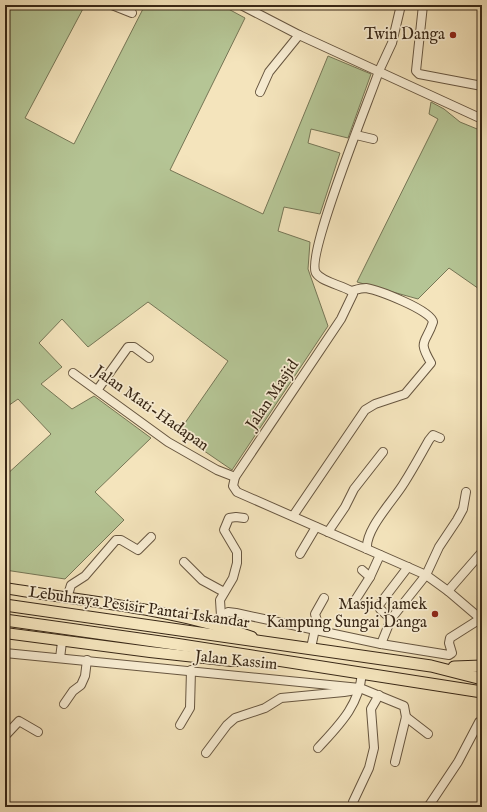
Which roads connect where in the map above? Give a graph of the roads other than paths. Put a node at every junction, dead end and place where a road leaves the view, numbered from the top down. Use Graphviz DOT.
graph roads {
  1 [pos="112,5"];
  2 [pos="241,5"];
  3 [pos="401,5"];
  4 [pos="423,5"];
  5 [pos="132,13"];
  6 [pos="299,35"];
  7 [pos="379,71"];
  8 [pos="482,86"];
  9 [pos="260,92"];
  10 [pos="482,119"];
  11 [pos="356,135"];
  12 [pos="373,139"];
  13 [pos="351,291"];
  14 [pos="149,358"];
  15 [pos="73,373"];
  16 [pos="98,389"];
  17 [pos="440,438"];
  18 [pos="383,452"];
  19 [pos="235,477"];
  20 [pos="466,492"];
  21 [pos="293,516"];
  22 [pos="244,518"];
  23 [pos="316,527"];
  24 [pos="328,532"];
  25 [pos="151,537"];
  26 [pos="367,549"];
  27 [pos="482,552"];
  28 [pos="300,554"];
  29 [pos="380,555"];
  30 [pos="184,562"];
  31 [pos="408,567"];
  32 [pos="362,570"];
  33 [pos="426,575"];
  34 [pos="370,577"];
  35 [pos="5,588"];
  36 [pos="448,591"];
  37 [pos="224,592"];
  38 [pos="67,598"];
  39 [pos="324,598"];
  40 [pos="354,602"];
  41 [pos="5,605"];
  42 [pos="391,619"];
  43 [pos="5,620"];
  44 [pos="220,620"];
  45 [pos="481,620"];
  46 [pos="315,629"];
  47 [pos="5,633"];
  48 [pos="261,641"];
  49 [pos="62,642"];
  50 [pos="381,644"];
  51 [pos="310,648"];
  52 [pos="5,653"];
  53 [pos="60,658"];
  54 [pos="87,660"];
  55 [pos="285,661"];
  56 [pos="431,666"];
  57 [pos="482,666"];
  58 [pos="191,670"];
  59 [pos="362,673"];
  60 [pos="482,679"];
  61 [pos="360,688"];
  62 [pos="482,692"];
  63 [pos="380,695"];
  64 [pos="64,704"];
  65 [pos="406,717"];
  66 [pos="482,720"];
  67 [pos="180,725"];
  68 [pos="38,732"];
  69 [pos="428,734"];
  70 [pos="5,736"];
  71 [pos="318,748"];
  72 [pos="206,753"];
  73 [pos="395,762"];
  74 [pos="353,802"];
  75 [pos="428,807"];
  1 -- 5 [label="street"];
  2 -- 6 [label="street"];
  3 -- 7 [label="street"];
  4 -- 8 [label="street"];
  6 -- 7 [label="street"];
  6 -- 9 [label="street"];
  7 -- 10 [label="street"];
  7 -- 11 [label="street"];
  11 -- 12 [label="street"];
  11 -- 13 [label="street"];
  13 -- 19 [label="street, Jalan Masjid"];
  13 -- 21 [label="street"];
  14 -- 16 [label="street"];
  15 -- 16 [label="street, Jalan Mati-Hadapan"];
  16 -- 19 [label="street, Jalan Mati-Hadapan"];
  17 -- 26 [label="street"];
  18 -- 24 [label="street"];
  19 -- 21 [label="street"];
  20 -- 33 [label="street"];
  21 -- 23 [label="street"];
  22 -- 37 [label="street"];
  23 -- 24 [label="street"];
  23 -- 28 [label="street"];
  24 -- 26 [label="street"];
  25 -- 38 [label="street"];
  26 -- 29 [label="street"];
  27 -- 36 [label="street"];
  29 -- 31 [label="street"];
  29 -- 34 [label="street"];
  30 -- 37 [label="street"];
  31 -- 33 [label="street"];
  31 -- 42 [label="street"];
  32 -- 34 [label="street"];
  33 -- 36 [label="street"];
  33 -- 42 [label="street"];
  34 -- 40 [label="street"];
  35 -- 38 [label="main road"];
  36 -- 45 [label="street"];
  37 -- 44 [label="street"];
  38 -- 44 [label="main road"];
  39 -- 46 [label="street"];
  41 -- 48 [label="highway, Lebuhraya Pesisir Pantai Iskandar"];
  42 -- 50 [label="street"];
  43 -- 55 [label="highway, Lebuhraya Pesisir Pantai Iskandar"];
  44 -- 46 [label="street"];
  44 -- 48 [label="main road"];
  45 -- 50 [label="street"];
  46 -- 50 [label="street"];
  46 -- 51 [label="street"];
  47 -- 49 [label="main road"];
  48 -- 51 [label="highway, Lebuhraya Pesisir Pantai Iskandar"];
  49 -- 53 [label="street"];
  49 -- 55 [label="main road"];
  51 -- 56 [label="highway, Lebuhraya Pesisir Pantai Iskandar"];
  52 -- 53 [label="street, Jalan Kassim"];
  53 -- 54 [label="street, Jalan Kassim"];
  54 -- 58 [label="street, Jalan Kassim"];
  54 -- 64 [label="street"];
  55 -- 59 [label="highway, Lebuhraya Pesisir Pantai Iskandar"];
  56 -- 57 [label="highway"];
  56 -- 60 [label="highway, Lebuhraya Pesisir Pantai Iskandar"];
  58 -- 61 [label="street, Jalan Kassim"];
  58 -- 67 [label="street"];
  59 -- 61 [label="street"];
  59 -- 62 [label="highway, Lebuhraya Pesisir Pantai Iskandar"];
  61 -- 63 [label="street, Jalan Kassim"];
  61 -- 71 [label="street"];
  61 -- 72 [label="street"];
  63 -- 65 [label="street, Jalan Kassim"];
  63 -- 74 [label="street"];
  65 -- 69 [label="street"];
  65 -- 73 [label="street"];
  66 -- 75 [label="street"];
  68 -- 70 [label="street"];
}
